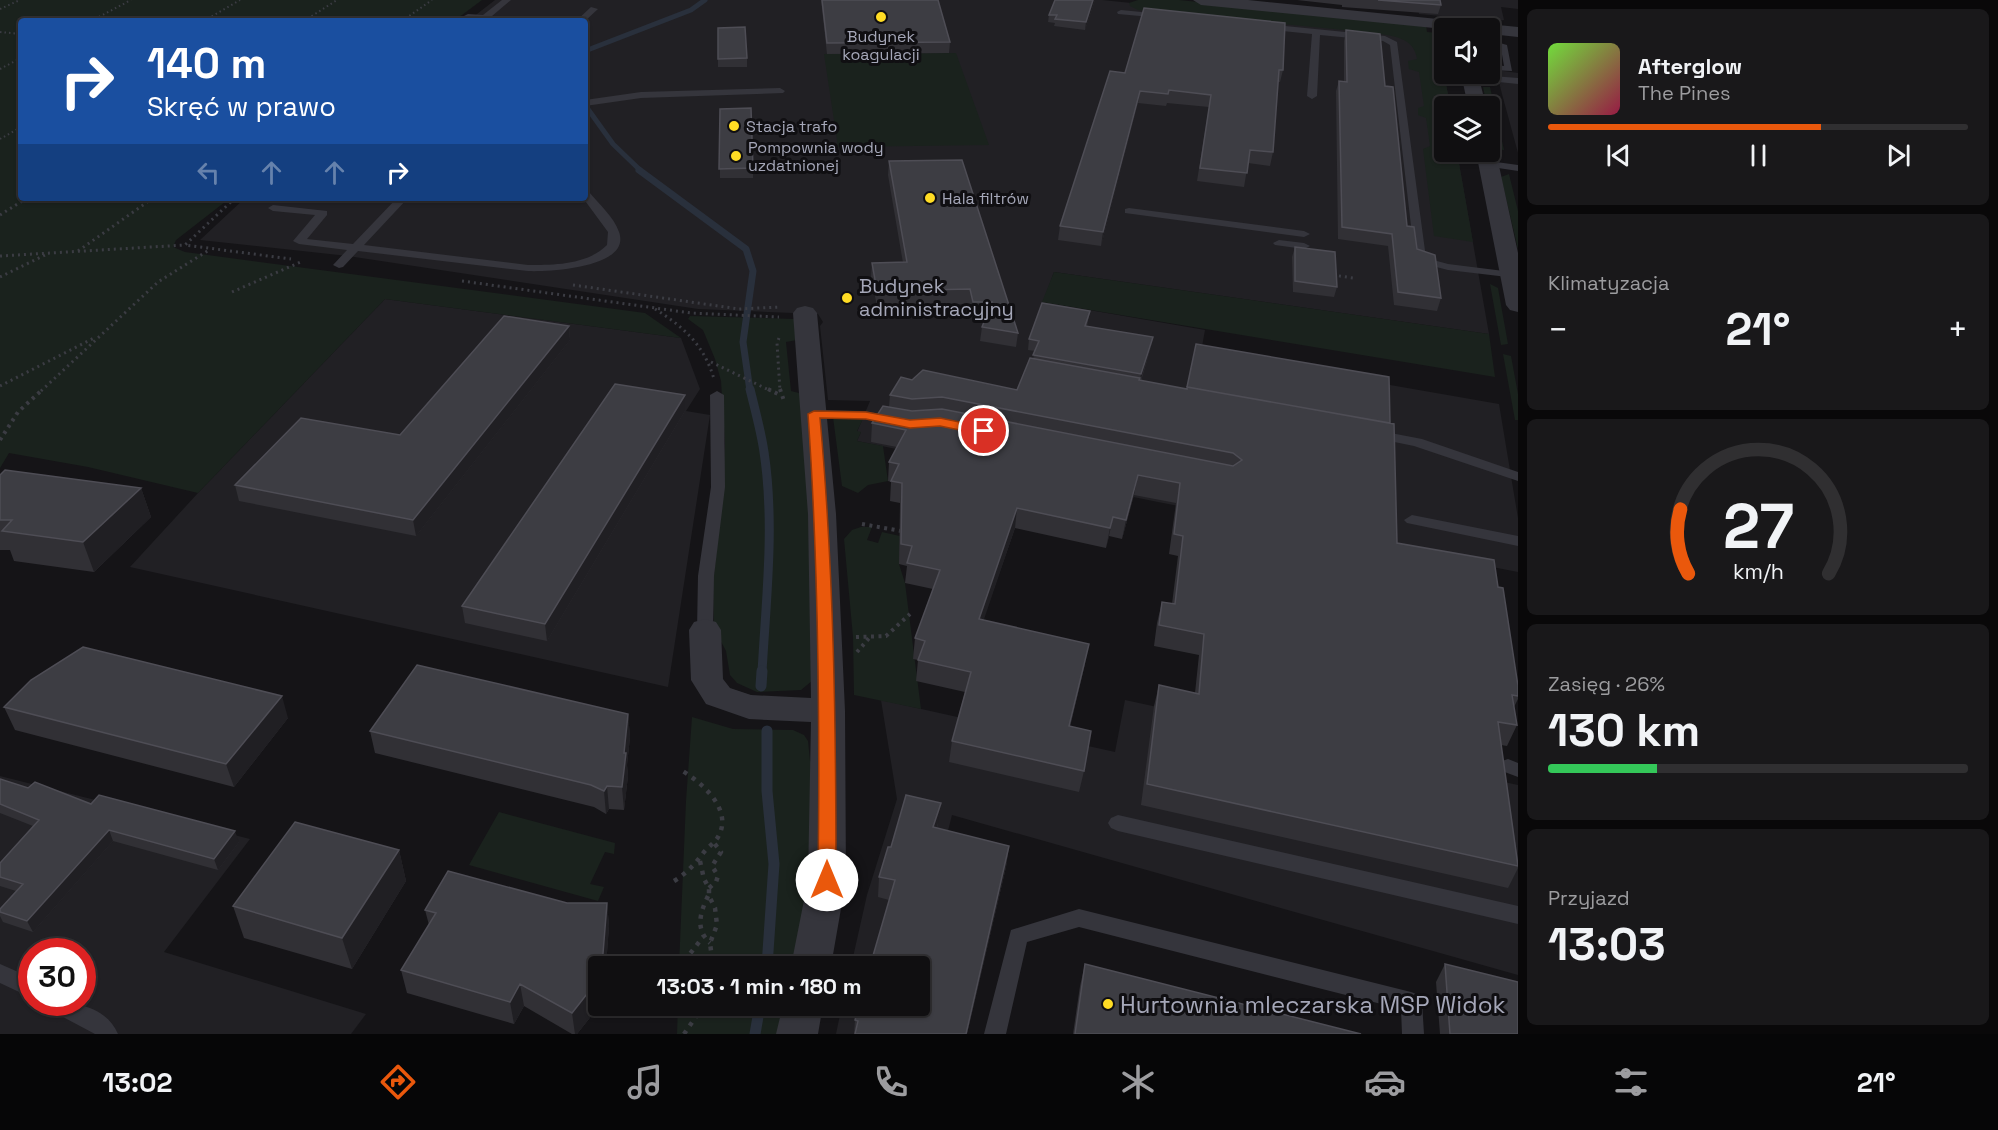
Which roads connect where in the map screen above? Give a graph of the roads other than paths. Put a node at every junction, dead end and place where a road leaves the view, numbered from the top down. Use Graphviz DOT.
graph roads {
  1 [pos="507,0"];
  2 [pos="1201,0"];
  3 [pos="594,9"];
  4 [pos="1121,12"];
  5 [pos="468,16"];
  6 [pos="1167,16"];
  7 [pos="477,18"];
  8 [pos="483,18"];
  9 [pos="584,18"];
  10 [pos="1434,24"];
  11 [pos="1258,26"];
  12 [pos="1500,30"];
  13 [pos="1316,32"];
  14 [pos="1518,32"];
  15 [pos="1503,45"];
  16 [pos="1500,68"];
  17 [pos="1500,79"];
  18 [pos="1518,81"];
  19 [pos="780,91"];
  20 [pos="1312,96"];
  21 [pos="588,102"];
  22 [pos="1488,162"];
  23 [pos="1499,162"];
  24 [pos="1518,168"];
  25 [pos="588,198"];
  26 [pos="400,201"];
  27 [pos="273,208"];
  28 [pos="1129,211"];
  29 [pos="1279,243"];
  30 [pos="355,249"];
  31 [pos="339,265"];
  32 [pos="1511,272"];
  33 [pos="1518,305"];
  34 [pos="795,310"];
  35 [pos="717,395"];
  36 [pos="813,408"];
  37 [pos="910,424"];
  38 [pos="1359,431"];
  39 [pos="1518,477"];
  40 [pos="1412,520"];
  41 [pos="1518,542"];
  42 [pos="705,630"];
  43 [pos="828,711"];
  44 [pos="1118,823"];
  45 [pos="1518,915"];
  46 [pos="813,956"];
  47 [pos="0,973"];
  48 [pos="18,982"];
  49 [pos="83,1016"];
  50 [pos="801,1016"];
  51 [pos="107,1034"];
  52 [pos="797,1034"];
  53 [pos="995,1034"];
  54 [pos="1413,1034"];
  1 -- 8 [label="lane"];
  2 -- 10 [label="street"];
  3 -- 9 [label="lane"];
  4 -- 6 [label="lane"];
  5 -- 7 [label="lane"];
  11 -- 13 [label="lane"];
  12 -- 14 [label="street"];
  13 -- 20 [label="lane"];
  13 -- 32 [label="lane"];
  15 -- 16 [label="lane"];
  17 -- 18 [label="lane"];
  19 -- 21 [label="lane"];
  22 -- 32 [label="street"];
  23 -- 24 [label="lane"];
  25 -- 30 [label="lane"];
  26 -- 30 [label="lane"];
  27 -- 30 [label="lane"];
  28 -- 29 [label="lane"];
  30 -- 31 [label="lane"];
  32 -- 33 [label="street"];
  34 -- 36 [label="street"];
  35 -- 42 [label="lane"];
  36 -- 37 [label="lane"];
  36 -- 43 [label="street"];
  38 -- 39 [label="lane"];
  40 -- 41 [label="lane"];
  42 -- 43 [label="street"];
  43 -- 46 [label="street"];
  44 -- 45 [label="lane"];
  47 -- 48 [label="lane"];
  49 -- 51 [label="lane"];
  50 -- 52 [label="street"];
  53 -- 54 [label="lane"];
}
